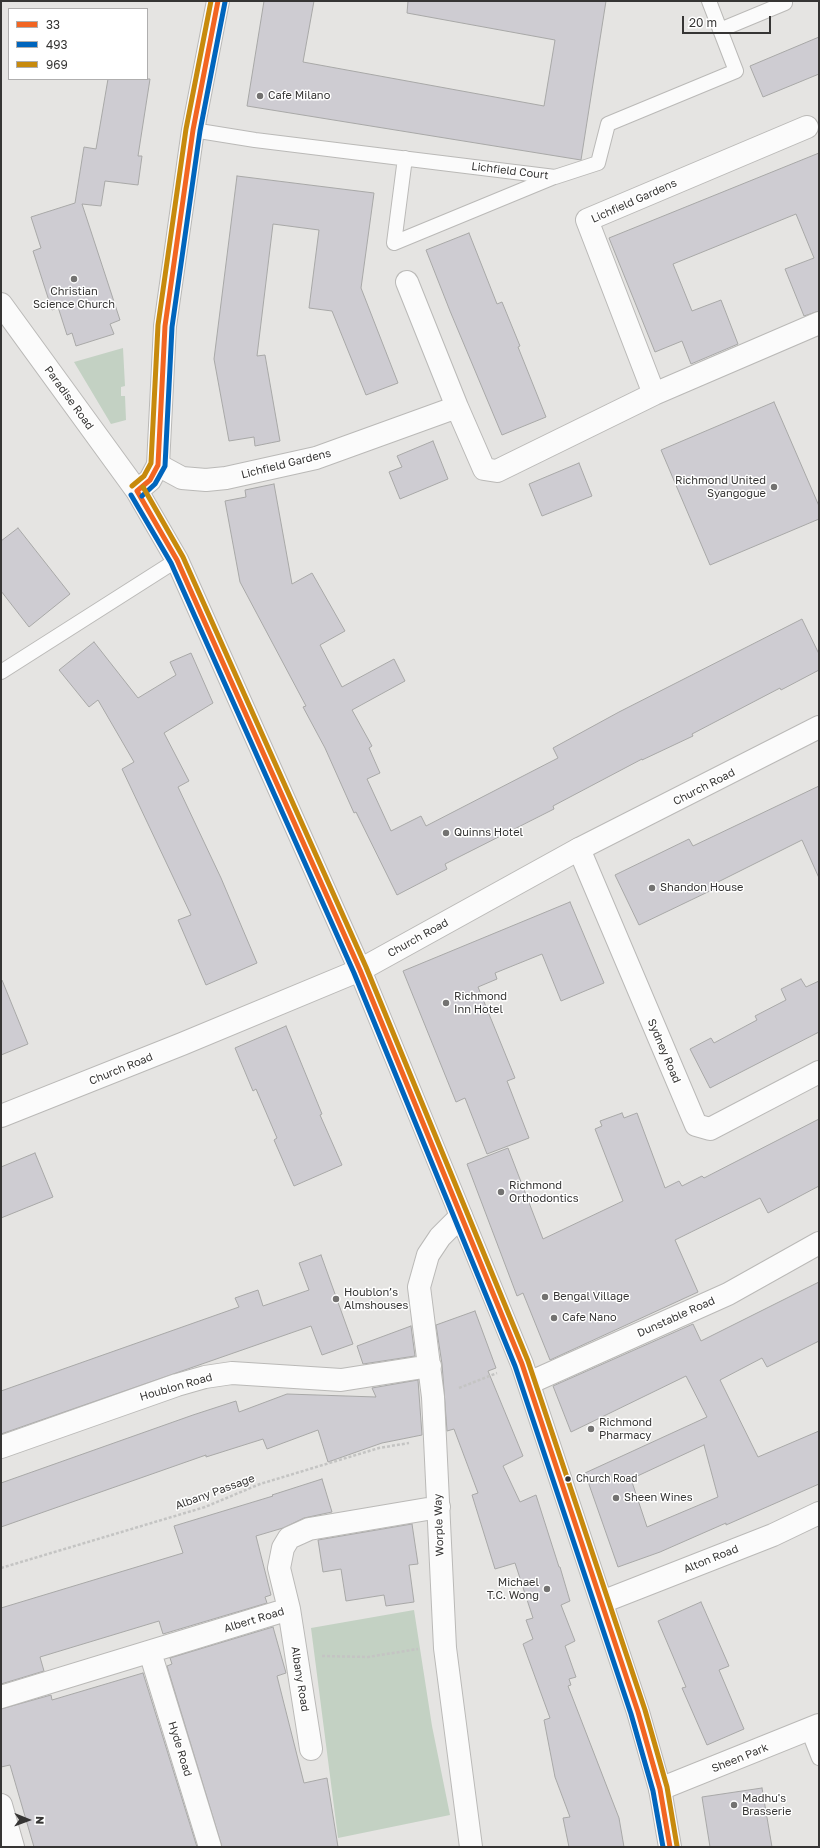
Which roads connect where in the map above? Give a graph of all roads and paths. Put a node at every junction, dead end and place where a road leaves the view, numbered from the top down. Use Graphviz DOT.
graph roads {
  1 [pos="218,1"];
  2 [pos="709,1"];
  3 [pos="785,3"];
  4 [pos="720,30"];
  5 [pos="807,127"];
  6 [pos="193,130"];
  7 [pos="405,158"];
  8 [pos="555,177"];
  9 [pos="407,282"];
  10 [pos="1,304"];
  11 [pos="819,323"];
  12 [pos="654,394"];
  13 [pos="457,406"];
  14 [pos="158,465"];
  15 [pos="137,491"];
  16 [pos="177,560"];
  17 [pos="1,672"];
  18 [pos="819,727"];
  19 [pos="579,849"];
  20 [pos="360,970"];
  21 [pos="819,1072"];
  22 [pos="1,1116"];
  23 [pos="461,1216"];
  24 [pos="819,1243"];
  25 [pos="430,1366"];
  26 [pos="525,1373"];
  27 [pos="433,1398"];
  28 [pos="436,1438"];
  29 [pos="1,1447"];
  30 [pos="439,1507"];
  31 [pos="819,1513"];
  32 [pos="1,1568"];
  33 [pos="602,1602"];
  34 [pos="289,1609"];
  35 [pos="445,1648"];
  36 [pos="150,1652"];
  37 [pos="297,1660"];
  38 [pos="1,1697"];
  39 [pos="814,1727"];
  40 [pos="311,1749"];
  41 [pos="819,1758"];
  42 [pos="660,1789"];
  43 [pos="1,1805"];
  44 [pos="13,1847"];
  45 [pos="210,1847"];
  46 [pos="471,1847"];
  47 [pos="670,1847"];
  1 -- 6 [label="street"];
  2 -- 4 [label="lane, Lichfield Court"];
  3 -- 4 [label="lane"];
  4 -- 8 [label="lane, Lichfield Court"];
  5 -- 12 [label="street, Lichfield Gardens"];
  6 -- 7 [label="lane, Lichfield Court"];
  6 -- 14 [label="street"];
  7 -- 8 [label="lane, Lichfield Court"];
  7 -- 8 [label="lane"];
  9 -- 13 [label="street"];
  10 -- 15 [label="street, Paradise Road"];
  11 -- 12 [label="street"];
  12 -- 13 [label="street"];
  13 -- 14 [label="street, Lichfield Gardens"];
  14 -- 15 [label="street"];
  15 -- 16 [label="street, Paradise Road"];
  16 -- 17 [label="lane"];
  16 -- 20 [label="street, Paradise Road"];
  18 -- 19 [label="street, Church Road"];
  19 -- 20 [label="street, Church Road"];
  19 -- 21 [label="street, Sydney Road"];
  20 -- 22 [label="street, Church Road"];
  20 -- 23 [label="street, Paradise Road"];
  23 -- 25 [label="street, Worple Way"];
  23 -- 26 [label="street, Paradise Road"];
  24 -- 26 [label="street, Dunstable Road"];
  25 -- 27 [label="street, Worple Way"];
  25 -- 29 [label="street, Houblon Road"];
  26 -- 27 [label="path"];
  26 -- 33 [label="street, Paradise Road"];
  27 -- 28 [label="street, Worple Way"];
  28 -- 30 [label="street, Worple Way"];
  28 -- 32 [label="path, Albany Passage"];
  30 -- 34 [label="street, Albert Road"];
  30 -- 35 [label="street, Worple Way"];
  31 -- 33 [label="street, Alton Road"];
  33 -- 42 [label="street, Paradise Road"];
  34 -- 36 [label="street, Albert Road"];
  34 -- 37 [label="street, Albany Road"];
  35 -- 37 [label="path"];
  35 -- 46 [label="street, Worple Way"];
  36 -- 38 [label="street, Albert Road"];
  36 -- 45 [label="street, Hyde Road"];
  37 -- 40 [label="street, Albany Road"];
  39 -- 41 [label="lane"];
  39 -- 42 [label="street, Sheen Park"];
  42 -- 47 [label="street, Paradise Road"];
  43 -- 44 [label="street"];
}
